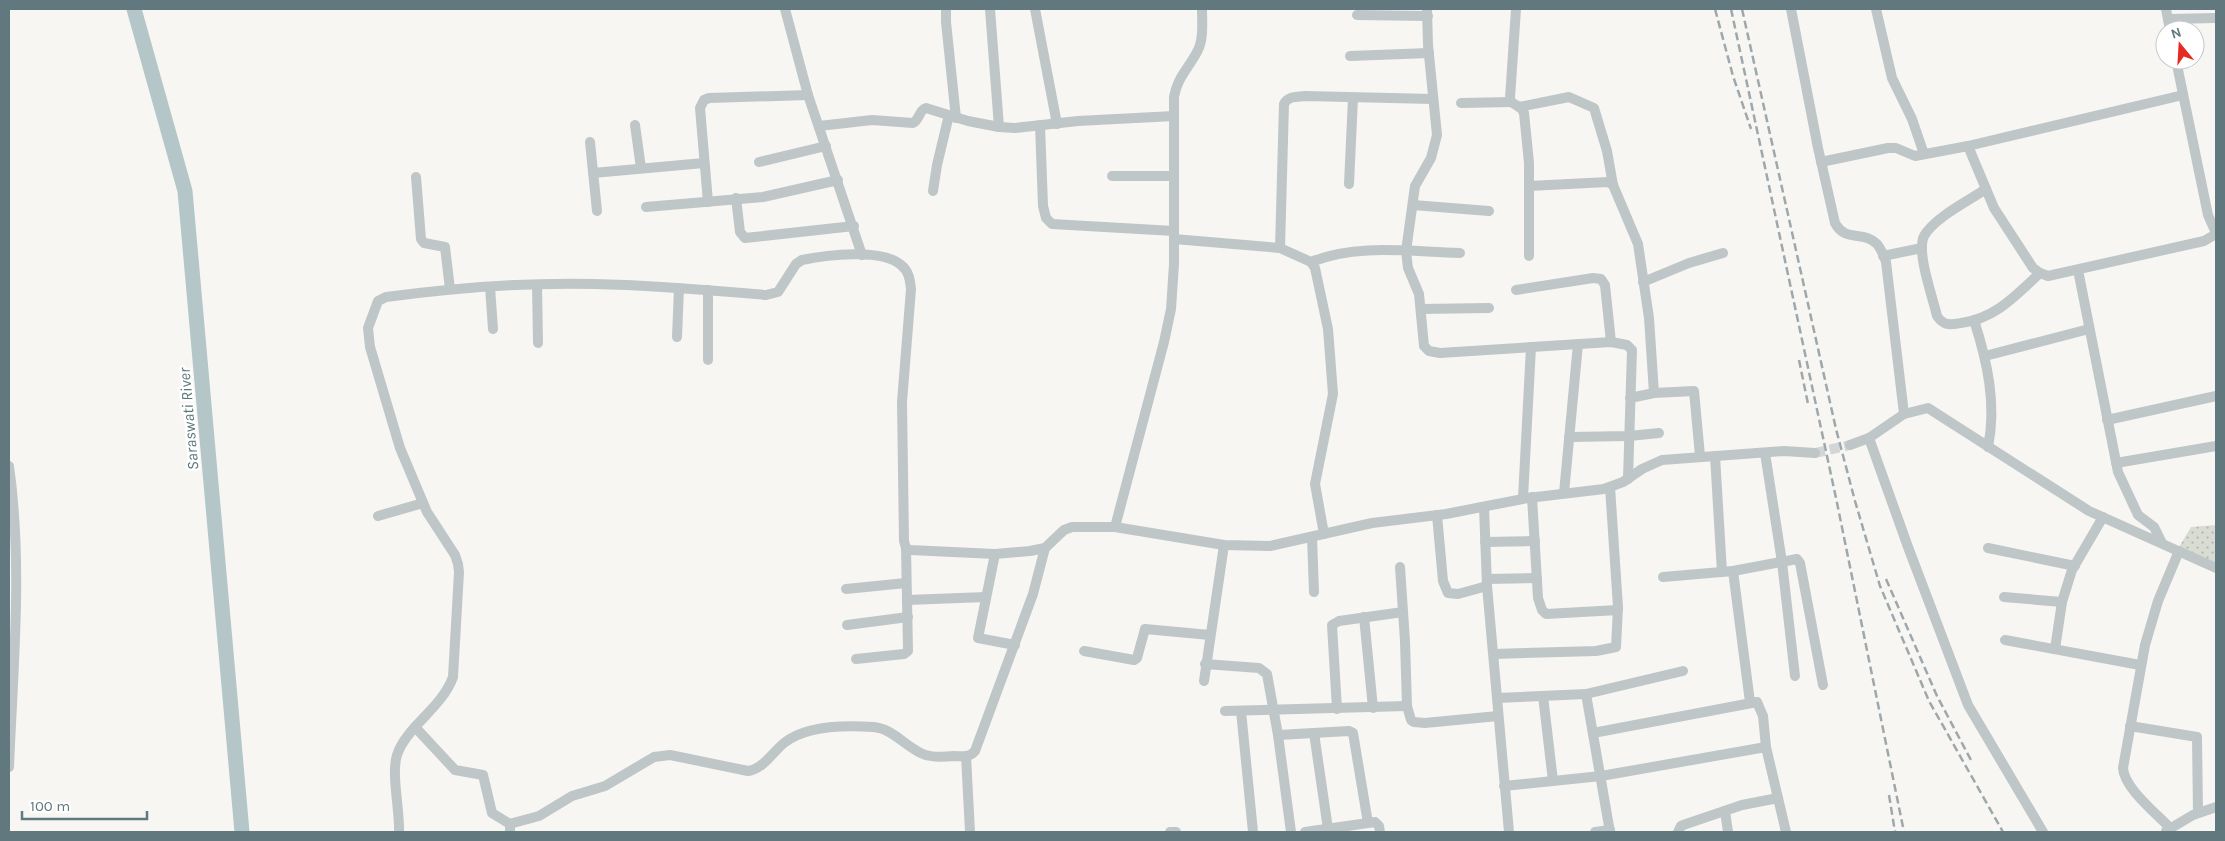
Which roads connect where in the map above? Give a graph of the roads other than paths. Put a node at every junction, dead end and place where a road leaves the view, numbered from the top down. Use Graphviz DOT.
graph roads {
  1 [pos="785,9"];
  2 [pos="946,9"];
  3 [pos="990,9"];
  4 [pos="1035,9"];
  5 [pos="1202,9"];
  6 [pos="1516,9"];
  7 [pos="1790,9"];
  8 [pos="1876,9"];
  9 [pos="1427,12"];
  10 [pos="2167,14"];
  11 [pos="1357,15"];
  12 [pos="2216,18"];
  13 [pos="1429,53"];
  14 [pos="1350,56"];
  15 [pos="2178,70"];
  16 [pos="808,95"];
  17 [pos="2183,95"];
  18 [pos="1353,98"];
  19 [pos="1433,99"];
  20 [pos="1461,103"];
  21 [pos="1515,104"];
  22 [pos="953,116"];
  23 [pos="1174,116"];
  24 [pos="1057,124"];
  25 [pos="635,125"];
  26 [pos="1040,125"];
  27 [pos="819,126"];
  28 [pos="999,127"];
  29 [pos="590,142"];
  30 [pos="826,146"];
  31 [pos="1968,146"];
  32 [pos="1924,154"];
  33 [pos="759,162"];
  34 [pos="1821,162"];
  35 [pos="704,163"];
  36 [pos="641,168"];
  37 [pos="593,173"];
  38 [pos="1112,176"];
  39 [pos="1174,176"];
  40 [pos="416,177"];
  41 [pos="838,180"];
  42 [pos="1349,184"];
  43 [pos="1613,185"];
  44 [pos="1529,186"];
  45 [pos="1986,189"];
  46 [pos="933,191"];
  47 [pos="736,198"];
  48 [pos="708,202"];
  49 [pos="1413,205"];
  50 [pos="646,207"];
  51 [pos="597,211"];
  52 [pos="1489,211"];
  53 [pos="854,226"];
  54 [pos="2216,234"];
  55 [pos="1174,235"];
  56 [pos="1280,248"];
  57 [pos="1922,248"];
  58 [pos="1406,252"];
  59 [pos="1460,253"];
  60 [pos="1723,253"];
  61 [pos="862,255"];
  62 [pos="1529,256"];
  63 [pos="1883,256"];
  64 [pos="1311,262"];
  65 [pos="2078,270"];
  66 [pos="2040,273"];
  67 [pos="1643,282"];
  68 [pos="537,285"];
  69 [pos="490,288"];
  70 [pos="679,288"];
  71 [pos="450,289"];
  72 [pos="708,290"];
  73 [pos="1516,290"];
  74 [pos="1489,308"];
  75 [pos="1421,310"];
  76 [pos="1974,320"];
  77 [pos="493,329"];
  78 [pos="2089,329"];
  79 [pos="677,337"];
  80 [pos="1610,342"];
  81 [pos="538,344"];
  82 [pos="1578,344"];
  83 [pos="1531,347"];
  84 [pos="1985,356"];
  85 [pos="708,360"];
  86 [pos="1654,393"];
  87 [pos="2216,396"];
  88 [pos="1630,398"];
  89 [pos="1904,414"];
  90 [pos="2107,420"];
  91 [pos="1659,434"];
  92 [pos="1629,436"];
  93 [pos="1570,438"];
  94 [pos="1869,438"];
  95 [pos="1850,445"];
  96 [pos="1988,446"];
  97 [pos="2216,446"];
  98 [pos="1765,453"];
  99 [pos="1815,453"];
  100 [pos="1700,456"];
  101 [pos="1715,456"];
  102 [pos="2116,463"];
  103 [pos="9,466"];
  104 [pos="1628,479"];
  105 [pos="1610,487"];
  106 [pos="1564,493"];
  107 [pos="1528,498"];
  108 [pos="423,503"];
  109 [pos="1484,507"];
  110 [pos="1437,515"];
  111 [pos="378,516"];
  112 [pos="2103,517"];
  113 [pos="1115,527"];
  114 [pos="1324,534"];
  115 [pos="1312,537"];
  116 [pos="1535,541"];
  117 [pos="1485,542"];
  118 [pos="2162,543"];
  119 [pos="1224,545"];
  120 [pos="906,548"];
  121 [pos="1045,548"];
  122 [pos="1988,548"];
  123 [pos="2180,551"];
  124 [pos="995,554"];
  125 [pos="1782,562"];
  126 [pos="2075,566"];
  127 [pos="1400,567"];
  128 [pos="2216,568"];
  129 [pos="1733,570"];
  130 [pos="1722,572"];
  131 [pos="1537,578"];
  132 [pos="1663,578"];
  133 [pos="1487,583"];
  134 [pos="906,584"];
  135 [pos="846,590"];
  136 [pos="1314,592"];
  137 [pos="986,597"];
  138 [pos="2004,597"];
  139 [pos="907,600"];
  140 [pos="2062,602"];
  141 [pos="1618,610"];
  142 [pos="1403,612"];
  143 [pos="908,617"];
  144 [pos="1364,617"];
  145 [pos="847,625"];
  146 [pos="1210,635"];
  147 [pos="2005,640"];
  148 [pos="1014,645"];
  149 [pos="2055,649"];
  150 [pos="1084,651"];
  151 [pos="1494,654"];
  152 [pos="856,659"];
  153 [pos="1205,664"];
  154 [pos="2140,665"];
  155 [pos="1683,671"];
  156 [pos="1795,676"];
  157 [pos="1204,681"];
  158 [pos="1823,685"];
  159 [pos="1586,694"];
  160 [pos="1543,696"];
  161 [pos="1497,698"];
  162 [pos="1750,702"];
  163 [pos="1407,706"];
  164 [pos="1373,708"];
  165 [pos="1337,709"];
  166 [pos="1225,711"];
  167 [pos="1242,711"];
  168 [pos="1274,711"];
  169 [pos="1498,716"];
  170 [pos="2130,726"];
  171 [pos="415,727"];
  172 [pos="1314,733"];
  173 [pos="1593,733"];
  174 [pos="1278,735"];
  175 [pos="1766,747"];
  176 [pos="966,756"];
  177 [pos="9,767"];
  178 [pos="1601,776"];
  179 [pos="1553,781"];
  180 [pos="1504,786"];
  181 [pos="1778,798"];
  182 [pos="2216,807"];
  183 [pos="1725,811"];
  184 [pos="2198,813"];
  185 [pos="1368,823"];
  186 [pos="510,828"];
  187 [pos="1328,829"];
  188 [pos="1344,829"];
  189 [pos="2168,830"];
  190 [pos="1610,831"];
  191 [pos="399,832"];
  192 [pos="970,832"];
  193 [pos="1170,832"];
  194 [pos="1176,832"];
  195 [pos="1252,832"];
  196 [pos="1291,832"];
  197 [pos="1305,832"];
  198 [pos="1380,832"];
  199 [pos="1509,832"];
  200 [pos="1595,832"];
  201 [pos="1678,832"];
  202 [pos="1728,832"];
  203 [pos="1786,832"];
  204 [pos="2043,832"];
  1 -- 16 [label="street"];
  2 -- 22 [label="street"];
  3 -- 28 [label="street"];
  4 -- 24 [label="street"];
  5 -- 23 [label="street"];
  6 -- 21 [label="street"];
  7 -- 34 [label="street"];
  8 -- 32 [label="street"];
  9 -- 11 [label="street"];
  9 -- 13 [label="street"];
  10 -- 12 [label="street"];
  13 -- 14 [label="street"];
  13 -- 19 [label="street"];
  15 -- 17 [label="street"];
  16 -- 27 [label="street"];
  16 -- 35 [label="street"];
  17 -- 31 [label="street"];
  17 -- 54 [label="street"];
  18 -- 19 [label="street"];
  18 -- 42 [label="street"];
  18 -- 56 [label="street"];
  19 -- 49 [label="street"];
  20 -- 21 [label="street"];
  21 -- 43 [label="street"];
  21 -- 44 [label="street"];
  22 -- 27 [label="street"];
  22 -- 28 [label="street"];
  22 -- 46 [label="street"];
  23 -- 24 [label="street"];
  23 -- 39 [label="street"];
  24 -- 26 [label="street"];
  25 -- 36 [label="street"];
  26 -- 28 [label="street"];
  26 -- 55 [label="street"];
  27 -- 30 [label="street"];
  29 -- 37 [label="street"];
  30 -- 33 [label="street"];
  30 -- 41 [label="street"];
  31 -- 32 [label="street"];
  31 -- 45 [label="street"];
  32 -- 34 [label="street"];
  34 -- 63 [label="street"];
  35 -- 36 [label="street"];
  35 -- 48 [label="street"];
  36 -- 37 [label="street"];
  37 -- 51 [label="street"];
  38 -- 39 [label="street"];
  39 -- 55 [label="street"];
  40 -- 71 [label="street"];
  41 -- 47 [label="street"];
  41 -- 53 [label="street"];
  43 -- 44 [label="street"];
  43 -- 67 [label="street"];
  44 -- 62 [label="street"];
  45 -- 57 [label="street"];
  45 -- 66 [label="street"];
  47 -- 48 [label="street"];
  47 -- 53 [label="street"];
  48 -- 50 [label="street"];
  49 -- 52 [label="street"];
  49 -- 58 [label="street"];
  53 -- 61 [label="street"];
  54 -- 65 [label="street"];
  55 -- 56 [label="street"];
  55 -- 113 [label="street"];
  56 -- 64 [label="street"];
  57 -- 63 [label="street"];
  57 -- 76 [label="street"];
  58 -- 59 [label="street"];
  58 -- 64 [label="street"];
  58 -- 75 [label="street"];
  60 -- 67 [label="street"];
  61 -- 72 [label="street"];
  61 -- 120 [label="street"];
  63 -- 89 [label="street"];
  64 -- 114 [label="street"];
  65 -- 66 [label="street"];
  65 -- 78 [label="street"];
  66 -- 76 [label="street"];
  67 -- 86 [label="street"];
  68 -- 69 [label="street"];
  68 -- 70 [label="street"];
  68 -- 81 [label="street"];
  69 -- 71 [label="street"];
  69 -- 77 [label="street"];
  70 -- 72 [label="street"];
  70 -- 79 [label="street"];
  71 -- 108 [label="street"];
  72 -- 85 [label="street"];
  73 -- 80 [label="street"];
  74 -- 75 [label="street"];
  75 -- 83 [label="street"];
  76 -- 84 [label="street"];
  78 -- 84 [label="street"];
  78 -- 90 [label="street"];
  80 -- 82 [label="street"];
  80 -- 88 [label="street"];
  82 -- 83 [label="street"];
  82 -- 93 [label="street"];
  83 -- 107 [label="street"];
  84 -- 96 [label="street"];
  86 -- 88 [label="street"];
  86 -- 100 [label="street"];
  87 -- 90 [label="street"];
  88 -- 92 [label="street"];
  89 -- 94 [label="street"];
  89 -- 96 [label="street"];
  90 -- 102 [label="street"];
  91 -- 92 [label="street"];
  92 -- 93 [label="street"];
  92 -- 104 [label="street"];
  93 -- 106 [label="street"];
  94 -- 95 [label="street"];
  94 -- 204 [label="street"];
  96 -- 112 [label="street"];
  97 -- 102 [label="street"];
  98 -- 99 [label="street"];
  98 -- 101 [label="street"];
  98 -- 125 [label="street"];
  100 -- 101 [label="street"];
  100 -- 104 [label="street"];
  101 -- 130 [label="street"];
  102 -- 118 [label="street"];
  103 -- 177 [label="street"];
  104 -- 105 [label="street"];
  105 -- 106 [label="street"];
  105 -- 141 [label="street"];
  106 -- 107 [label="street"];
  107 -- 109 [label="street"];
  107 -- 116 [label="street"];
  108 -- 111 [label="street"];
  108 -- 171 [label="street"];
  109 -- 110 [label="street"];
  109 -- 117 [label="street"];
  110 -- 114 [label="street"];
  110 -- 133 [label="street"];
  112 -- 118 [label="street"];
  112 -- 126 [label="street"];
  113 -- 119 [label="street"];
  113 -- 121 [label="street"];
  114 -- 115 [label="street"];
  115 -- 119 [label="street"];
  115 -- 136 [label="street"];
  116 -- 117 [label="street"];
  116 -- 131 [label="street"];
  117 -- 133 [label="street"];
  118 -- 123 [label="street"];
  119 -- 146 [label="street"];
  120 -- 124 [label="street"];
  120 -- 134 [label="street"];
  121 -- 124 [label="street"];
  121 -- 148 [label="street"];
  122 -- 126 [label="street"];
  123 -- 128 [label="street"];
  123 -- 154 [label="street"];
  124 -- 137 [label="street"];
  125 -- 129 [label="street"];
  125 -- 156 [label="street"];
  125 -- 158 [label="street"];
  126 -- 140 [label="street"];
  127 -- 142 [label="street"];
  129 -- 130 [label="street"];
  129 -- 162 [label="street"];
  130 -- 132 [label="street"];
  131 -- 133 [label="street"];
  131 -- 141 [label="street"];
  133 -- 151 [label="street"];
  134 -- 135 [label="street"];
  134 -- 139 [label="street"];
  137 -- 139 [label="street"];
  137 -- 148 [label="street"];
  138 -- 140 [label="street"];
  139 -- 143 [label="street"];
  140 -- 149 [label="street"];
  141 -- 151 [label="street"];
  142 -- 144 [label="street"];
  142 -- 163 [label="street"];
  143 -- 145 [label="street"];
  143 -- 152 [label="street"];
  144 -- 164 [label="street"];
  144 -- 165 [label="street"];
  146 -- 150 [label="street"];
  146 -- 153 [label="street"];
  147 -- 149 [label="street"];
  148 -- 176 [label="street"];
  149 -- 154 [label="street"];
  151 -- 161 [label="street"];
  153 -- 157 [label="street"];
  153 -- 168 [label="street"];
  154 -- 170 [label="street"];
  155 -- 159 [label="street"];
  159 -- 160 [label="street"];
  159 -- 173 [label="street"];
  160 -- 161 [label="street"];
  160 -- 179 [label="street"];
  161 -- 169 [label="street"];
  162 -- 173 [label="street"];
  162 -- 175 [label="street"];
  163 -- 164 [label="street"];
  163 -- 169 [label="street"];
  164 -- 165 [label="street"];
  165 -- 168 [label="street"];
  166 -- 167 [label="street"];
  167 -- 168 [label="street"];
  167 -- 195 [label="street"];
  168 -- 174 [label="street"];
  169 -- 180 [label="street"];
  170 -- 184 [label="street"];
  170 -- 189 [label="street"];
  171 -- 186 [label="street"];
  171 -- 191 [label="street"];
  172 -- 174 [label="street"];
  172 -- 185 [label="street"];
  172 -- 187 [label="street"];
  173 -- 178 [label="street"];
  174 -- 196 [label="street"];
  175 -- 178 [label="street"];
  175 -- 181 [label="street"];
  176 -- 186 [label="street"];
  176 -- 192 [label="street"];
  178 -- 179 [label="street"];
  178 -- 190 [label="street"];
  179 -- 180 [label="street"];
  180 -- 199 [label="street"];
  181 -- 183 [label="street"];
  181 -- 203 [label="street"];
  182 -- 184 [label="street"];
  183 -- 201 [label="street"];
  183 -- 202 [label="street"];
  184 -- 189 [label="street"];
  185 -- 188 [label="street"];
  185 -- 198 [label="street"];
  187 -- 188 [label="street"];
  187 -- 197 [label="street"];
  190 -- 200 [label="street"];
  193 -- 194 [label="street"];
}
